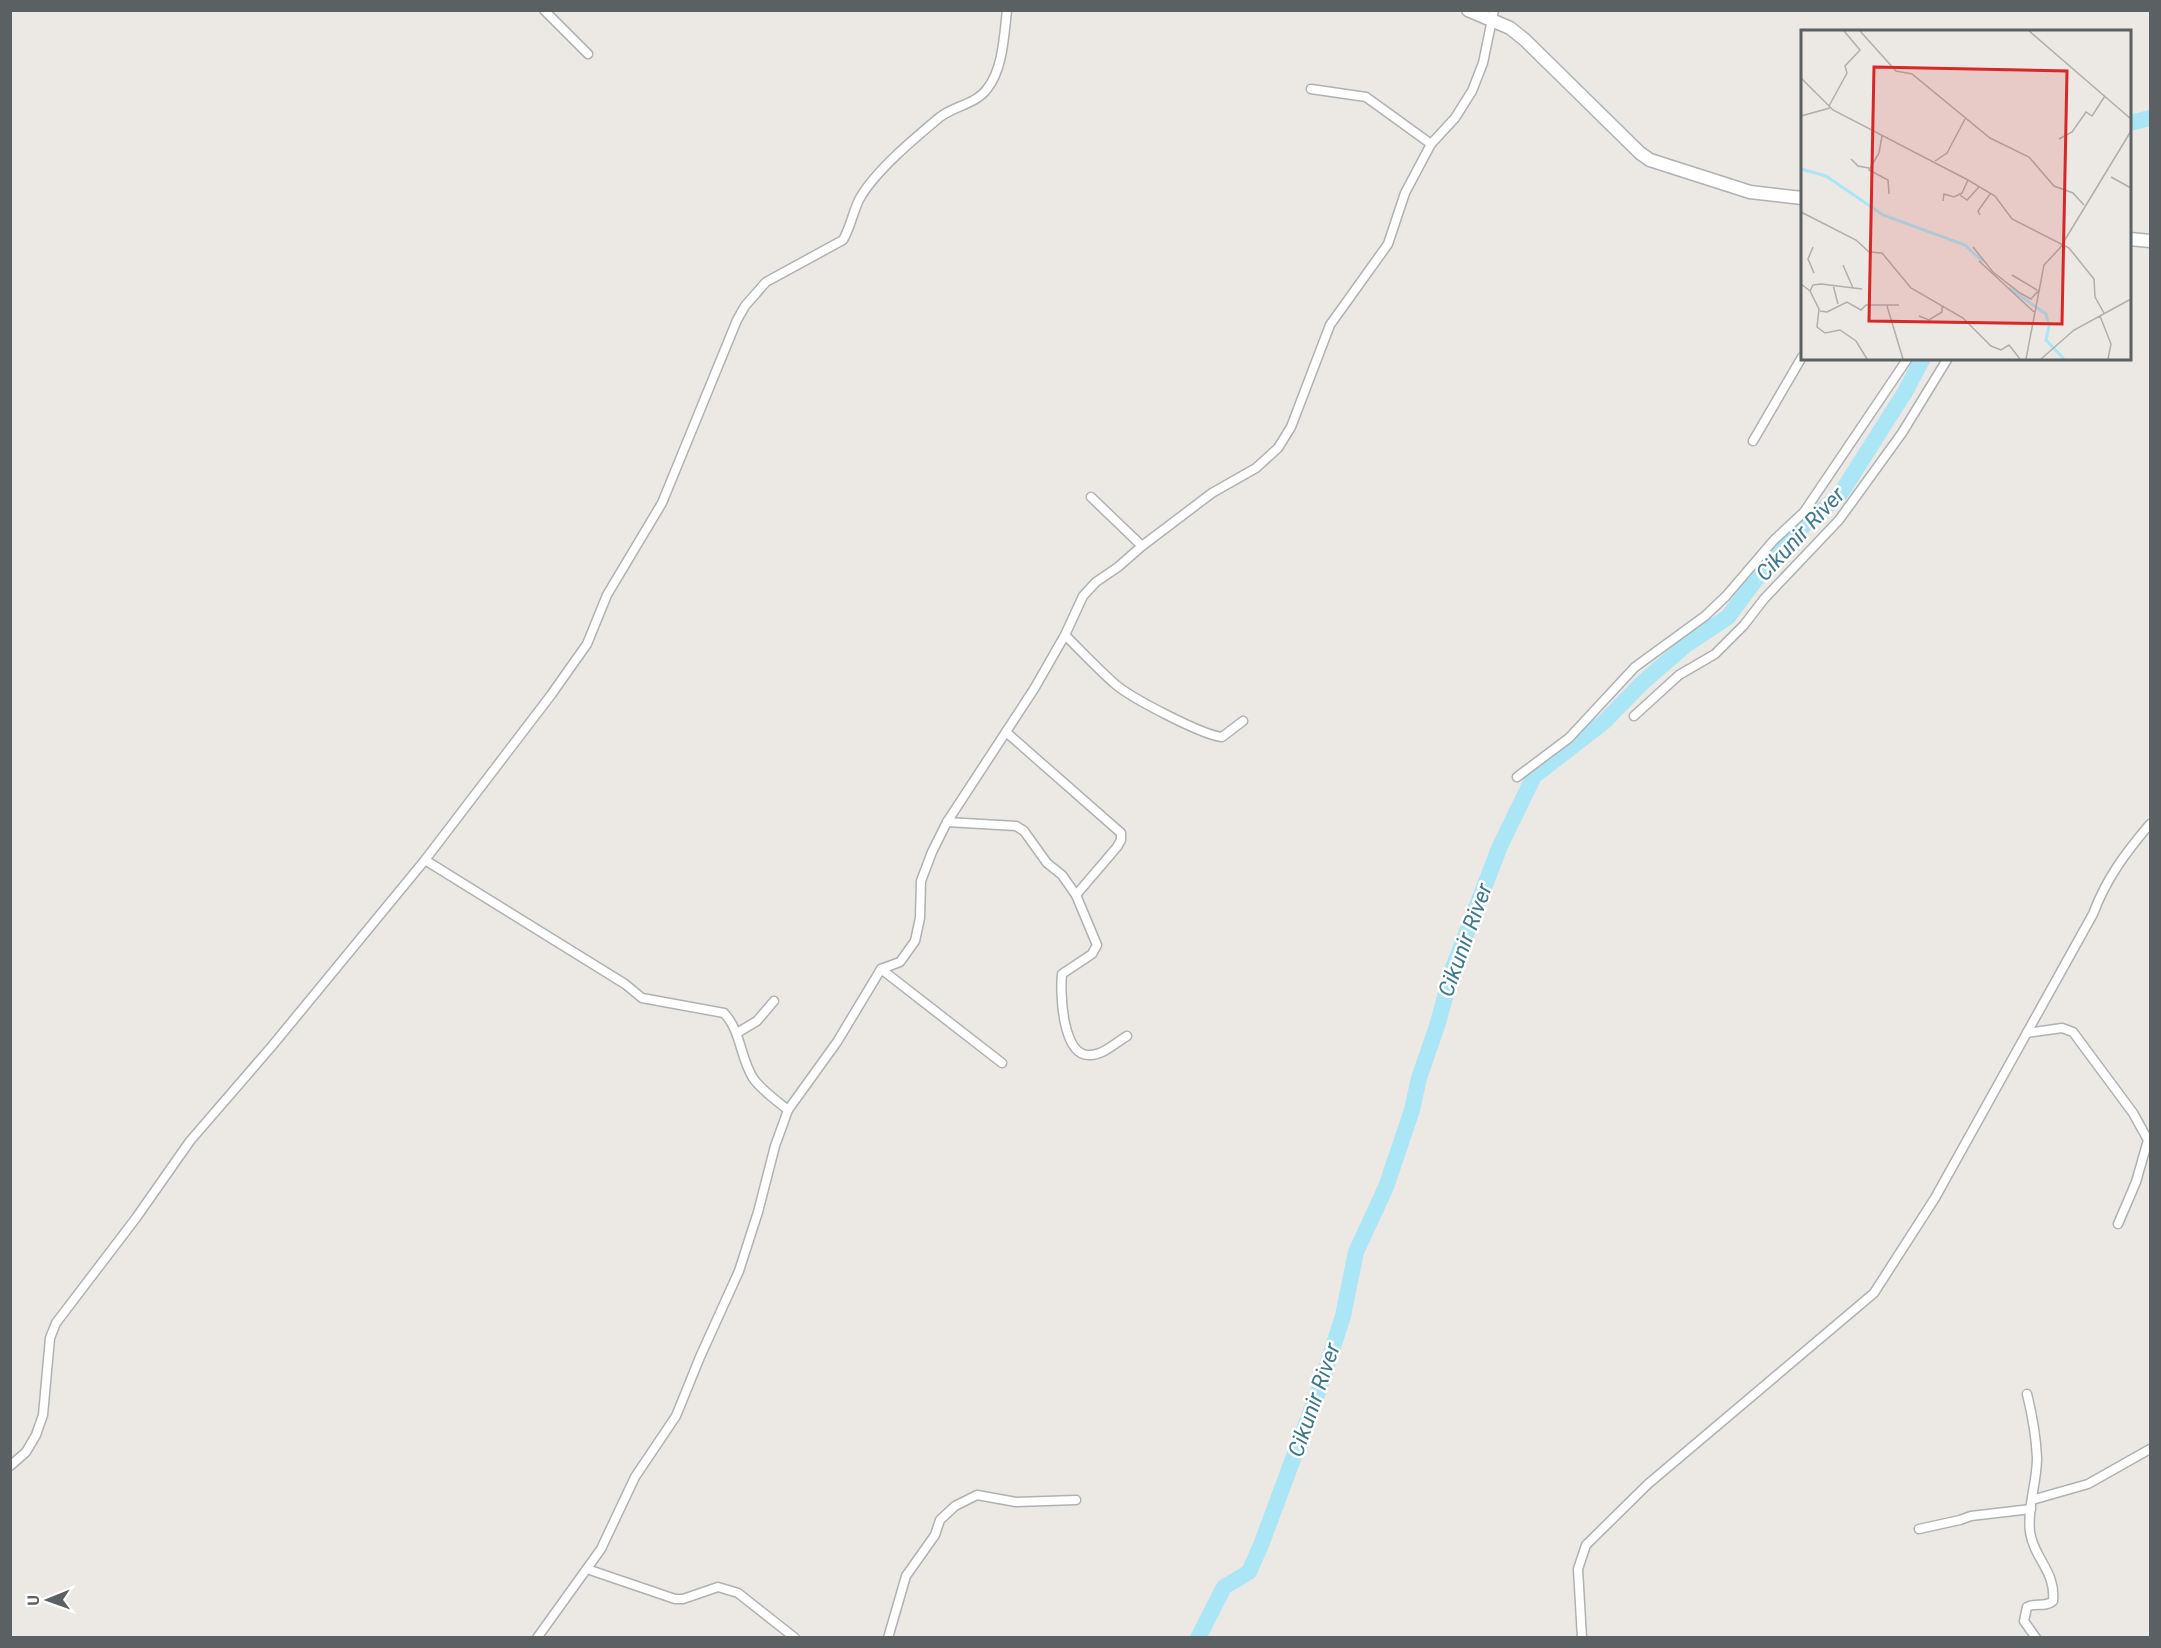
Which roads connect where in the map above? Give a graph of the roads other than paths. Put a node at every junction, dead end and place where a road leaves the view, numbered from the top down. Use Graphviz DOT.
graph roads {
  1 [pos="544,10"];
  2 [pos="1007,10"];
  3 [pos="1468,10"];
  4 [pos="1494,16"];
  5 [pos="588,54"];
  6 [pos="1311,88"];
  7 [pos="1431,144"];
  8 [pos="1801,198"];
  9 [pos="2131,239"];
  10 [pos="2151,241"];
  11 [pos="1801,360"];
  12 [pos="1907,360"];
  13 [pos="1947,360"];
  14 [pos="1753,441"];
  15 [pos="1091,497"];
  16 [pos="1142,546"];
  17 [pos="1065,635"];
  18 [pos="1634,716"];
  19 [pos="1243,721"];
  20 [pos="1006,732"];
  21 [pos="1517,777"];
  22 [pos="947,822"];
  23 [pos="2151,824"];
  24 [pos="425,860"];
  25 [pos="1076,895"];
  26 [pos="881,969"];
  27 [pos="774,1001"];
  28 [pos="736,1033"];
  29 [pos="2027,1033"];
  30 [pos="1127,1036"];
  31 [pos="1002,1064"];
  32 [pos="788,1110"];
  33 [pos="2118,1224"];
  34 [pos="2027,1394"];
  35 [pos="2151,1449"];
  36 [pos="10,1466"];
  37 [pos="1076,1500"];
  38 [pos="2031,1504"];
  39 [pos="1918,1529"];
  40 [pos="587,1569"];
  41 [pos="537,1638"];
  42 [pos="795,1638"];
  43 [pos="888,1638"];
  44 [pos="1582,1638"];
  45 [pos="2036,1638"];
  1 -- 5 [label="street"];
  2 -- 24 [label="street"];
  3 -- 4 [label="main road"];
  4 -- 7 [label="street"];
  4 -- 8 [label="main road"];
  6 -- 7 [label="street"];
  7 -- 16 [label="street"];
  9 -- 10 [label="main road"];
  11 -- 14 [label="street"];
  12 -- 21 [label="street"];
  13 -- 18 [label="street"];
  15 -- 16 [label="street"];
  16 -- 17 [label="street"];
  17 -- 19 [label="street"];
  17 -- 20 [label="street"];
  20 -- 22 [label="street"];
  20 -- 25 [label="street"];
  22 -- 25 [label="street"];
  22 -- 26 [label="street"];
  23 -- 29 [label="street"];
  24 -- 28 [label="street"];
  24 -- 36 [label="street"];
  25 -- 30 [label="street"];
  26 -- 31 [label="street"];
  26 -- 32 [label="street"];
  27 -- 28 [label="street"];
  28 -- 32 [label="street"];
  29 -- 33 [label="street"];
  29 -- 44 [label="street"];
  32 -- 40 [label="street"];
  34 -- 38 [label="street"];
  35 -- 38 [label="street"];
  37 -- 43 [label="street"];
  38 -- 39 [label="street"];
  38 -- 45 [label="street"];
  40 -- 41 [label="street"];
  40 -- 42 [label="street"];
}
